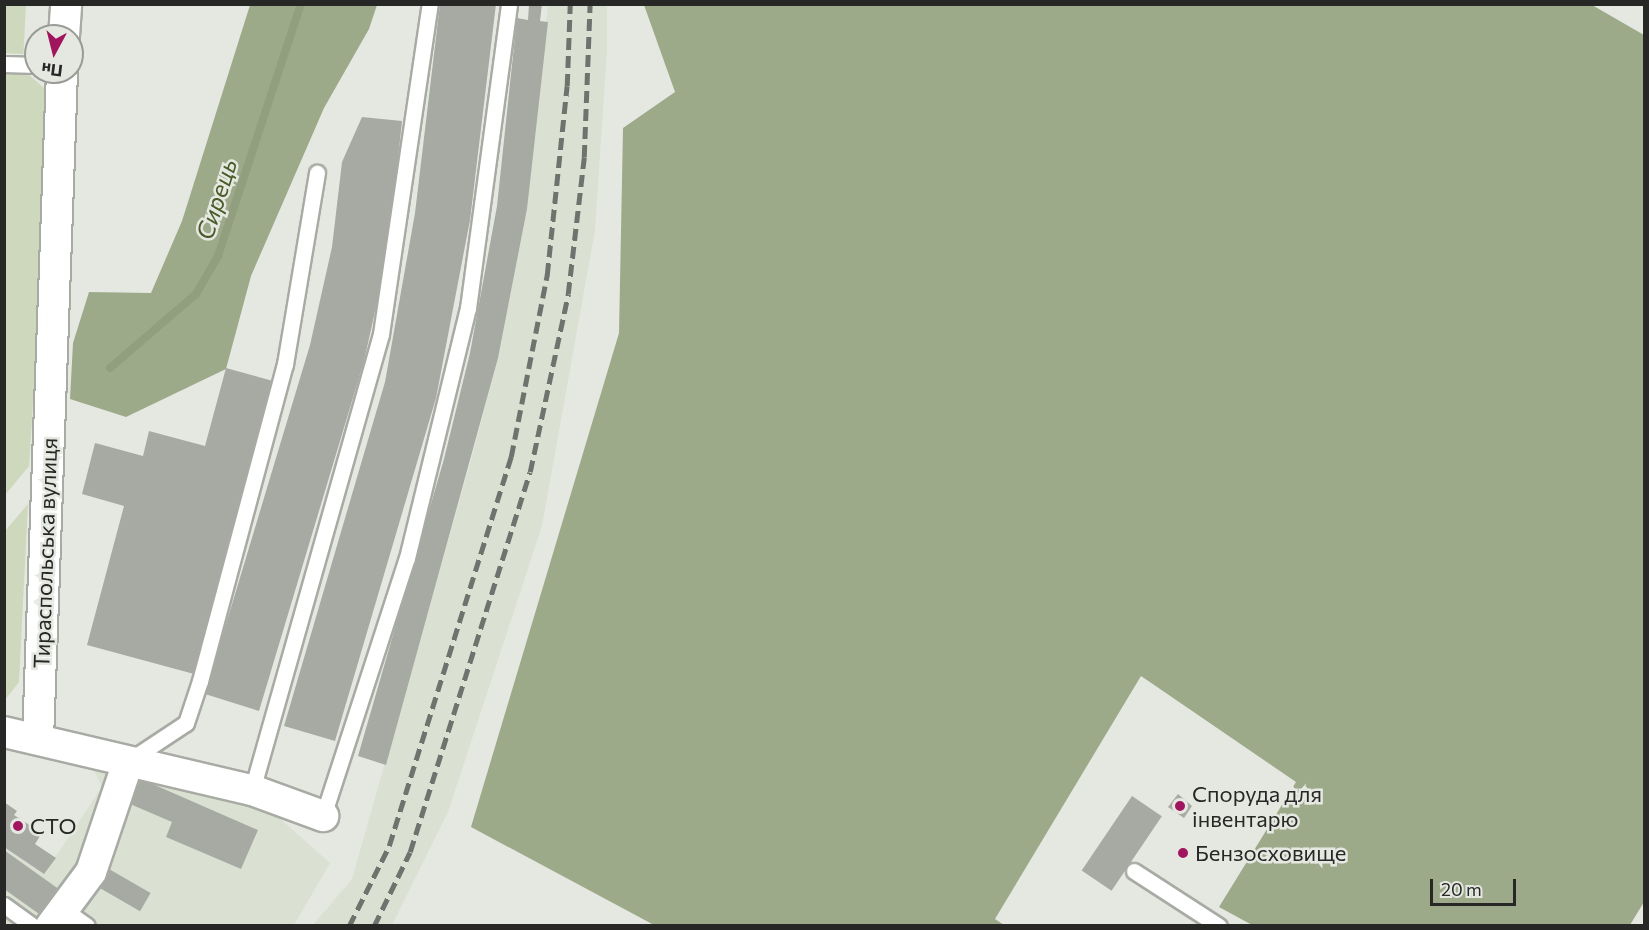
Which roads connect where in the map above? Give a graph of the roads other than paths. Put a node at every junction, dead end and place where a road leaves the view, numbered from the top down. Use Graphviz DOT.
graph roads {
  1 [pos="66,4"];
  2 [pos="430,4"];
  3 [pos="509,4"];
  4 [pos="65,24"];
  5 [pos="4,64"];
  6 [pos="24,65"];
  7 [pos="63,84"];
  8 [pos="317,173"];
  9 [pos="4,732"];
  10 [pos="38,739"];
  11 [pos="128,762"];
  12 [pos="252,790"];
  13 [pos="323,816"];
  14 [pos="1134,871"];
  15 [pos="4,905"];
  16 [pos="57,917"];
  17 [pos="33,926"];
  18 [pos="87,926"];
  19 [pos="1219,926"];
  1 -- 4 [label="street"];
  2 -- 12 [label="lane"];
  3 -- 13 [label="lane"];
  5 -- 6 [label="lane"];
  7 -- 10 [label="street, Тираспольська вулиця"];
  8 -- 11 [label="lane"];
  9 -- 10 [label="street"];
  10 -- 11 [label="street"];
  11 -- 12 [label="street"];
  11 -- 16 [label="street"];
  12 -- 13 [label="street"];
  14 -- 19 [label="lane"];
  15 -- 17 [label="lane"];
  16 -- 18 [label="lane"];
}
